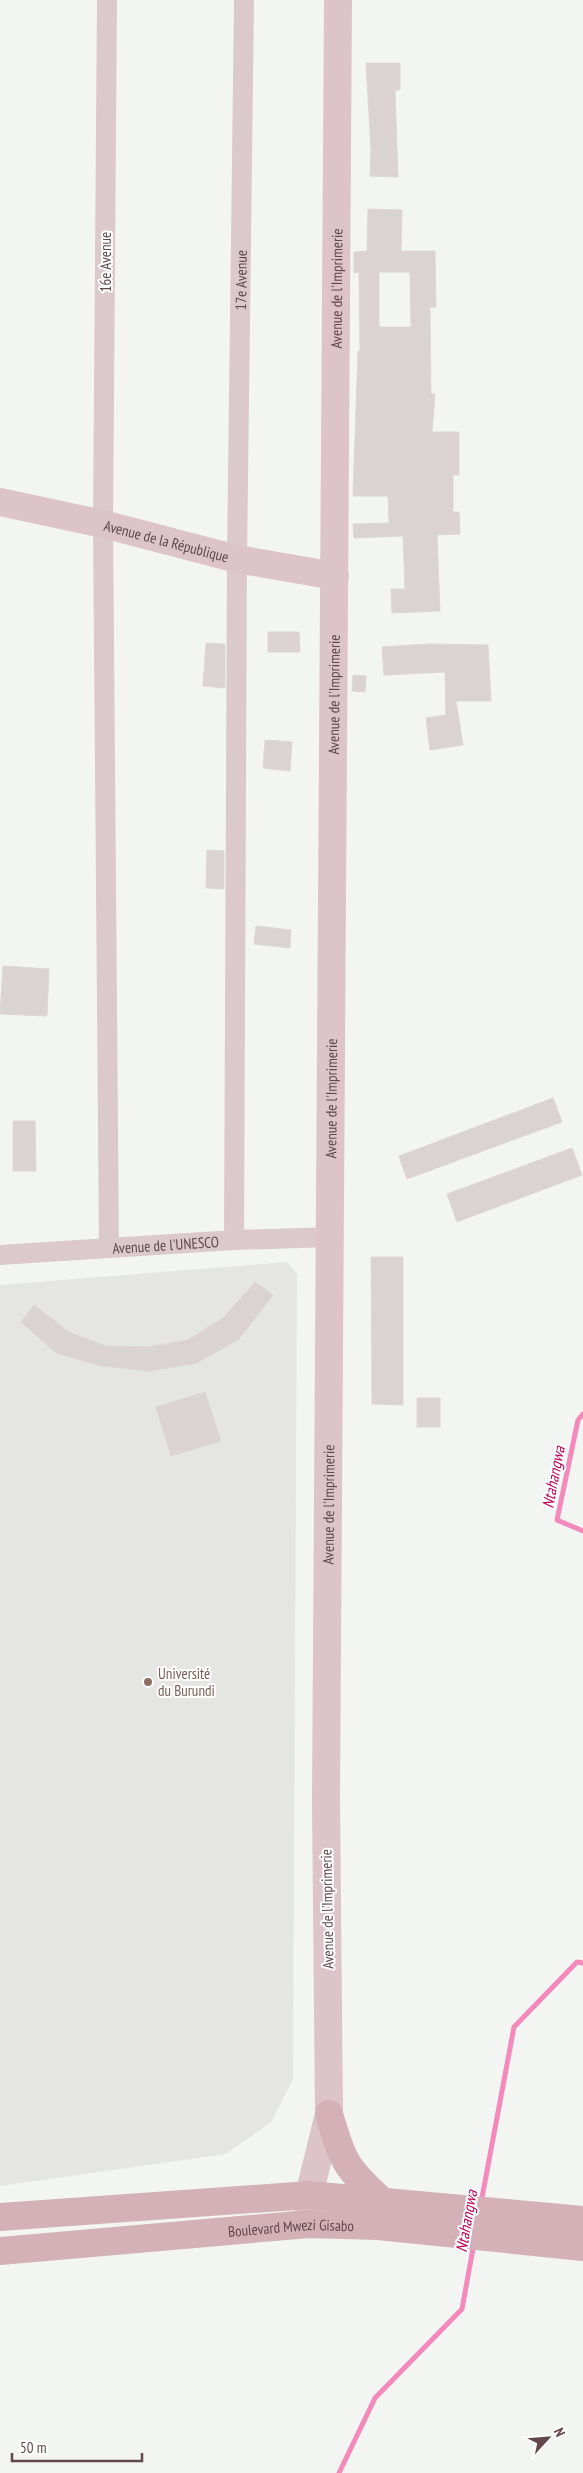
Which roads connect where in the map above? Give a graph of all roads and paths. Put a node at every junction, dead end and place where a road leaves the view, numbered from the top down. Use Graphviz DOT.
graph roads {
  1 [pos="107,0"];
  2 [pos="244,0"];
  3 [pos="338,0"];
  4 [pos="0,502"];
  5 [pos="103,524"];
  6 [pos="237,559"];
  7 [pos="335,576"];
  8 [pos="331,1237"];
  9 [pos="234,1240"];
  10 [pos="109,1247"];
  11 [pos="0,1256"];
  12 [pos="328,2114"];
  13 [pos="308,2194"];
  14 [pos="381,2200"];
  15 [pos="409,2216"];
  16 [pos="0,2217"];
  17 [pos="575,2219"];
  18 [pos="309,2224"];
  19 [pos="572,2246"];
  20 [pos="0,2251"];
  1 -- 5 [label="street, 16e Avenue"];
  2 -- 6 [label="street, 17e Avenue"];
  3 -- 7 [label="street, Avenue de l'Imprimerie"];
  4 -- 5 [label="street, Avenue de la République"];
  5 -- 6 [label="street, Avenue de la République"];
  5 -- 10 [label="street, 16e Avenue"];
  6 -- 7 [label="street, Avenue de la République"];
  6 -- 9 [label="street, 17e Avenue"];
  7 -- 8 [label="street, Avenue de l'Imprimerie"];
  8 -- 9 [label="street, Avenue de l'UNESCO"];
  8 -- 12 [label="street, Avenue de l'Imprimerie"];
  9 -- 10 [label="street, Avenue de l'UNESCO"];
  10 -- 11 [label="street, Avenue de l'UNESCO"];
  12 -- 13 [label="street, Avenue de l'Imprimerie"];
  12 -- 14 [label="main road"];
  13 -- 14 [label="main road, Boulevard Mwezi Gisabo"];
  13 -- 16 [label="main road, Boulevard Mwezi Gisabo"];
  13 -- 18 [label="street, Avenue de l'Imprimerie"];
  14 -- 15 [label="main road, Boulevard Mwezi Gisabo"];
  15 -- 17 [label="main road, Boulevard Mwezi Gisabo"];
  15 -- 18 [label="main road, Boulevard Mwezi Gisabo"];
  15 -- 19 [label="main road, Boulevard Mwezi Gisabo"];
  18 -- 20 [label="main road, Boulevard Mwezi Gisabo"];
}
